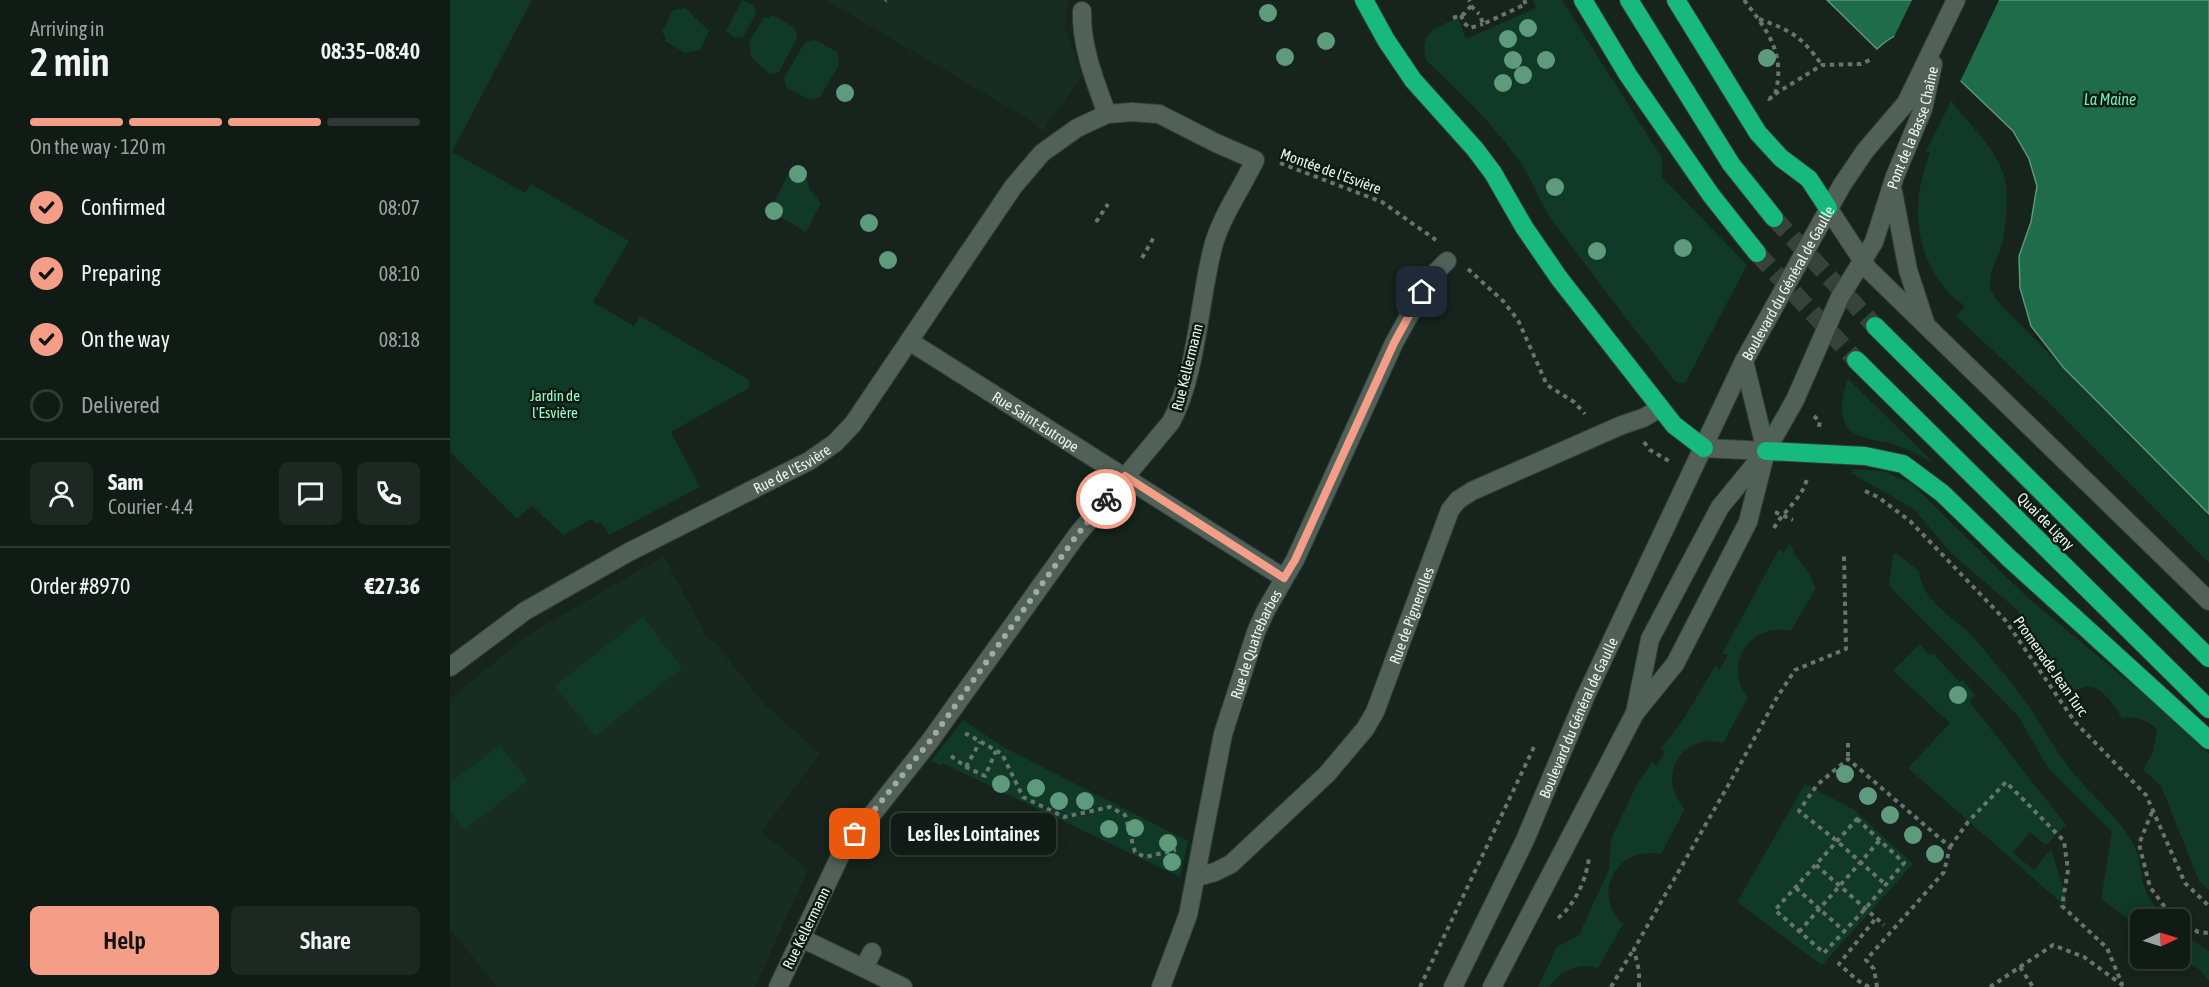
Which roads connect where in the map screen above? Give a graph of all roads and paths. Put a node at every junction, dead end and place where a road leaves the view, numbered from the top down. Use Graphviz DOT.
graph roads {
  1 [pos="1364,0"];
  2 [pos="1469,0"];
  3 [pos="1524,0"];
  4 [pos="1583,0"];
  5 [pos="1629,0"];
  6 [pos="1676,0"];
  7 [pos="1744,0"];
  8 [pos="1956,0"];
  9 [pos="1471,6"];
  10 [pos="1082,11"];
  11 [pos="1461,15"];
  12 [pos="1453,18"];
  13 [pos="1758,19"];
  14 [pos="1483,24"];
  15 [pos="1941,30"];
  16 [pos="1872,59"];
  17 [pos="1822,65"];
  18 [pos="1775,94"];
  19 [pos="1769,99"];
  20 [pos="1107,114"];
  21 [pos="1255,160"];
  22 [pos="1892,184"];
  23 [pos="1842,185"];
  24 [pos="1108,204"];
  25 [pos="1828,208"];
  26 [pos="1774,218"];
  27 [pos="1096,222"];
  28 [pos="1154,237"];
  29 [pos="1757,253"];
  30 [pos="1450,256"];
  31 [pos="1142,258"];
  32 [pos="1862,262"];
  33 [pos="1926,324"];
  34 [pos="1875,326"];
  35 [pos="909,341"];
  36 [pos="1856,360"];
  37 [pos="1744,361"];
  38 [pos="1660,408"];
  39 [pos="1603,433"];
  40 [pos="1704,447"];
  41 [pos="1766,450"];
  42 [pos="1125,476"];
  43 [pos="1865,491"];
  44 [pos="1793,520"];
  45 [pos="1771,534"];
  46 [pos="1844,556"];
  47 [pos="1284,578"];
  48 [pos="2209,601"];
  49 [pos="2209,658"];
  50 [pos="450,667"];
  51 [pos="2209,709"];
  52 [pos="1635,713"];
  53 [pos="2209,740"];
  54 [pos="1848,743"];
  55 [pos="996,751"];
  56 [pos="951,756"];
  57 [pos="1848,759"];
  58 [pos="966,767"];
  59 [pos="2153,811"];
  60 [pos="1880,840"];
  61 [pos="1837,841"];
  62 [pos="1950,847"];
  63 [pos="1187,848"];
  64 [pos="1589,851"];
  65 [pos="1861,862"];
  66 [pos="1816,865"];
  67 [pos="1197,877"];
  68 [pos="1885,885"];
  69 [pos="1839,886"];
  70 [pos="1796,888"];
  71 [pos="2209,906"];
  72 [pos="1819,909"];
  73 [pos="1865,909"];
  74 [pos="2166,909"];
  75 [pos="1876,918"];
  76 [pos="1551,923"];
  77 [pos="1884,925"];
  78 [pos="2190,927"];
  79 [pos="1844,930"];
  80 [pos="1799,932"];
  81 [pos="2209,933"];
  82 [pos="801,938"];
  83 [pos="1634,949"];
  84 [pos="2020,967"];
  85 [pos="2123,986"];
  86 [pos="778,987"];
  87 [pos="903,987"];
  88 [pos="1161,987"];
  89 [pos="1453,987"];
  90 [pos="1492,987"];
  91 [pos="1611,987"];
  92 [pos="1639,987"];
  93 [pos="1869,987"];
  94 [pos="1877,987"];
  95 [pos="1990,987"];
  96 [pos="2033,987"];
  1 -- 38 [label="highway"];
  2 -- 9 [label="path"];
  3 -- 14 [label="path"];
  4 -- 29 [label="highway"];
  5 -- 26 [label="highway"];
  6 -- 25 [label="highway"];
  7 -- 13 [label="path"];
  8 -- 15 [label="street, Pont de la Basse Chaîne"];
  9 -- 11 [label="path"];
  9 -- 14 [label="path"];
  10 -- 20 [label="street"];
  11 -- 12 [label="path"];
  11 -- 14 [label="path"];
  13 -- 17 [label="path"];
  13 -- 18 [label="path"];
  15 -- 22 [label="street, Pont de la Basse Chaîne"];
  15 -- 23 [label="street, Pont de la Basse Chaîne"];
  16 -- 17 [label="path"];
  17 -- 18 [label="path"];
  18 -- 19 [label="path"];
  20 -- 21 [label="street"];
  20 -- 35 [label="street, Rue de l'Esvière"];
  21 -- 30 [label="path, Montée de l'Esvière"];
  21 -- 42 [label="street, Rue Kellermann"];
  22 -- 32 [label="street, Pont de la Basse Chaîne"];
  22 -- 33 [label="street"];
  23 -- 25 [label="street, Boulevard du Général de Gaulle"];
  24 -- 27 [label="path"];
  25 -- 32 [label="street"];
  25 -- 37 [label="street, Boulevard du Général de Gaulle"];
  28 -- 31 [label="path"];
  30 -- 39 [label="path, Montée de l'Esvière"];
  30 -- 47 [label="street, Rue de Quatrebarbes"];
  32 -- 33 [label="street"];
  32 -- 41 [label="street"];
  33 -- 48 [label="street"];
  34 -- 49 [label="highway, Quai de Ligny"];
  35 -- 42 [label="street, Rue Saint-Eutrope"];
  35 -- 50 [label="street, Rue de l'Esvière"];
  36 -- 51 [label="highway, Quai de Ligny"];
  37 -- 40 [label="street, Boulevard du Général de Gaulle"];
  37 -- 41 [label="street"];
  38 -- 39 [label="street, Rue de Pignerolles"];
  38 -- 40 [label="highway"];
  39 -- 67 [label="street, Rue de Pignerolles"];
  40 -- 41 [label="street"];
  40 -- 89 [label="street, Boulevard du Général de Gaulle"];
  41 -- 52 [label="street"];
  41 -- 52 [label="street"];
  41 -- 53 [label="highway"];
  42 -- 47 [label="street, Rue Saint-Eutrope"];
  42 -- 82 [label="street, Rue Kellermann"];
  43 -- 59 [label="path, Promenade Jean Turc"];
  44 -- 45 [label="path"];
  46 -- 83 [label="path"];
  47 -- 67 [label="street, Rue de Quatrebarbes"];
  52 -- 90 [label="street"];
  54 -- 57 [label="path"];
  55 -- 58 [label="path"];
  55 -- 58 [label="path"];
  55 -- 63 [label="path"];
  56 -- 58 [label="path"];
  57 -- 61 [label="path"];
  57 -- 62 [label="path"];
  59 -- 71 [label="path, Promenade Jean Turc"];
  59 -- 74 [label="path"];
  60 -- 61 [label="path"];
  60 -- 65 [label="path"];
  60 -- 68 [label="path"];
  61 -- 65 [label="path"];
  61 -- 66 [label="path"];
  62 -- 85 [label="path"];
  62 -- 94 [label="path"];
  64 -- 76 [label="path"];
  65 -- 68 [label="path"];
  65 -- 69 [label="path"];
  66 -- 69 [label="path"];
  66 -- 70 [label="path"];
  67 -- 88 [label="street, Rue de Quatrebarbes"];
  68 -- 73 [label="path"];
  69 -- 72 [label="path"];
  69 -- 73 [label="path"];
  70 -- 72 [label="path"];
  70 -- 80 [label="path"];
  72 -- 79 [label="path"];
  72 -- 80 [label="path"];
  73 -- 75 [label="path"];
  73 -- 79 [label="path"];
  75 -- 77 [label="path"];
  75 -- 93 [label="path"];
  78 -- 81 [label="path"];
  79 -- 80 [label="path"];
  82 -- 86 [label="street, Rue Kellermann"];
  82 -- 87 [label="street"];
  83 -- 91 [label="path"];
  83 -- 92 [label="path"];
  84 -- 85 [label="path"];
  84 -- 95 [label="path"];
  84 -- 96 [label="path"];
}
